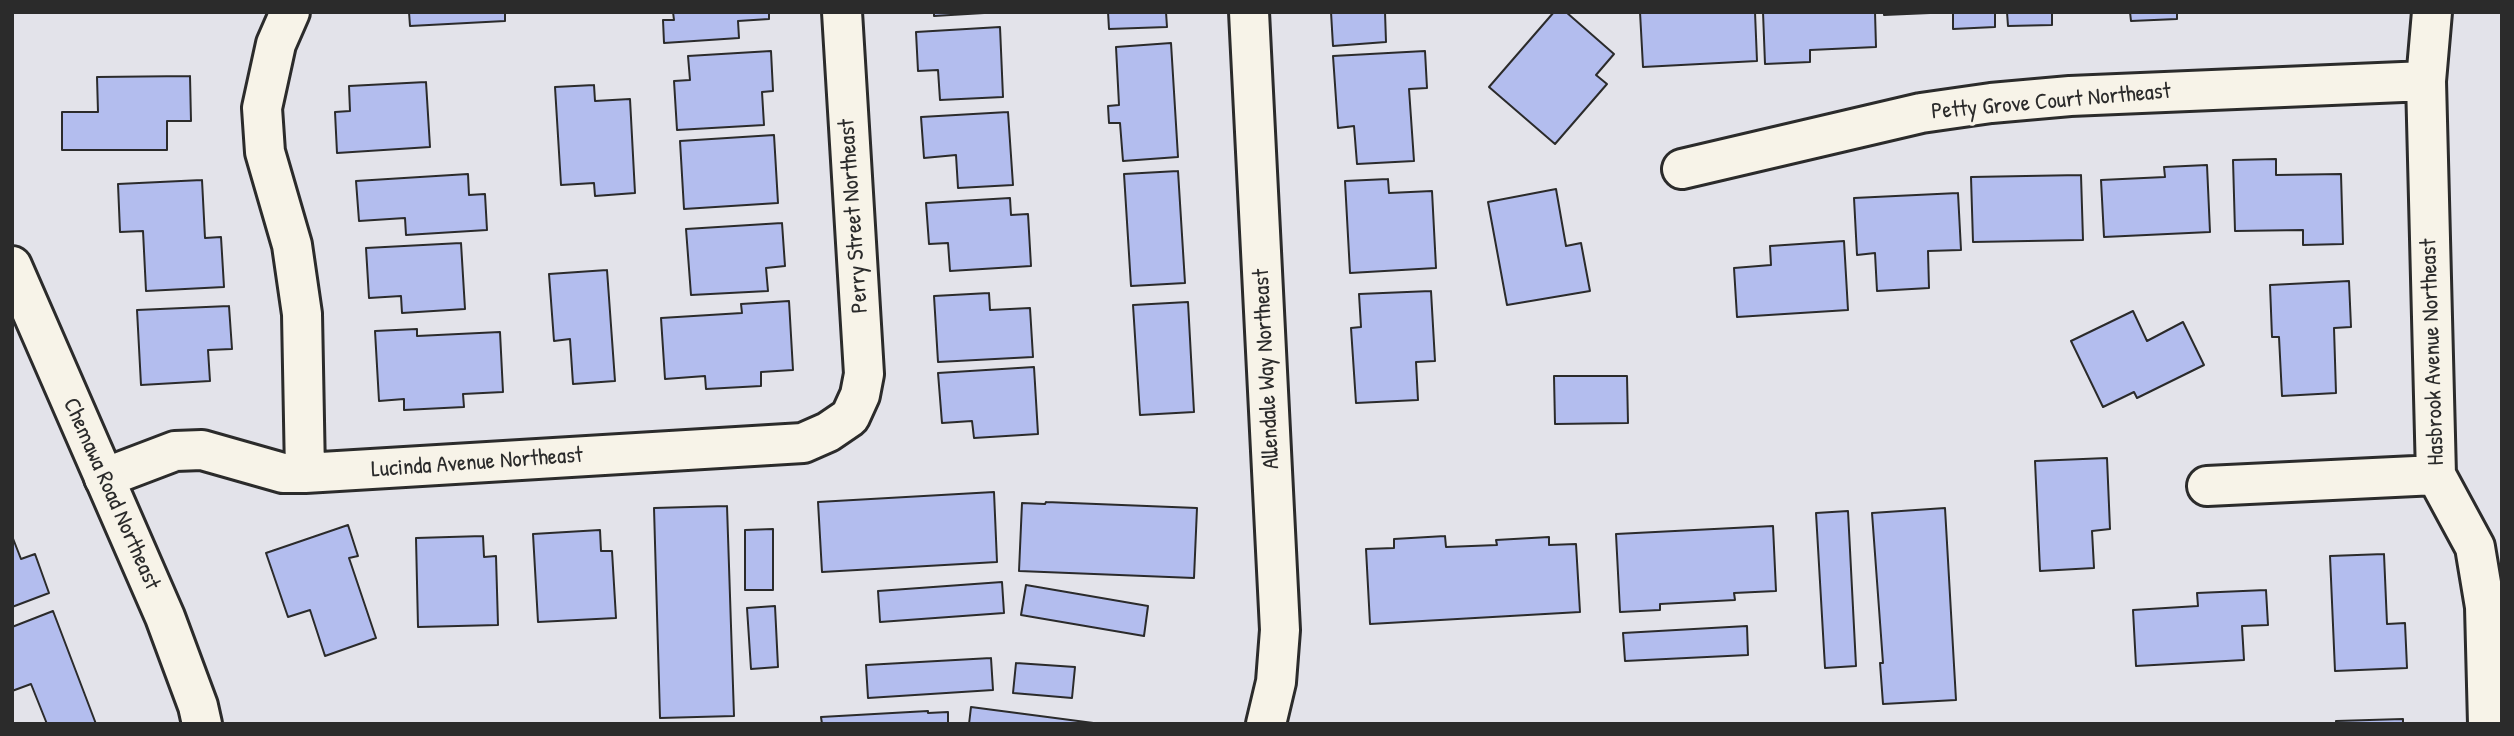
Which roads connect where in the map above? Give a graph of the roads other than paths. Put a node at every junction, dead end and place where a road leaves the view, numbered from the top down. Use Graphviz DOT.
graph roads {
  1 [pos="289,12"];
  2 [pos="842,12"];
  3 [pos="1249,12"];
  4 [pos="2432,12"];
  5 [pos="2426,81"];
  6 [pos="1682,169"];
  7 [pos="12,267"];
  8 [pos="850,416"];
  9 [pos="306,473"];
  10 [pos="2436,475"];
  11 [pos="104,478"];
  12 [pos="2207,486"];
  13 [pos="202,724"];
  14 [pos="1266,724"];
  15 [pos="2488,724"];
  1 -- 9 [label="street"];
  2 -- 8 [label="street, Perry Street Northeast"];
  3 -- 14 [label="street, Allendale Way Northeast"];
  4 -- 5 [label="street, Hasbrook Avenue Northeast"];
  5 -- 6 [label="street, Petty Grove Court Northeast"];
  5 -- 10 [label="street, Hasbrook Avenue Northeast"];
  7 -- 11 [label="street, Chemawa Road Northeast"];
  8 -- 9 [label="street, Lucinda Avenue Northeast"];
  9 -- 11 [label="street, Lucinda Avenue Northeast"];
  10 -- 12 [label="street"];
  10 -- 15 [label="street, Hasbrook Avenue Northeast"];
  11 -- 13 [label="street, Chemawa Road Northeast"];
}
